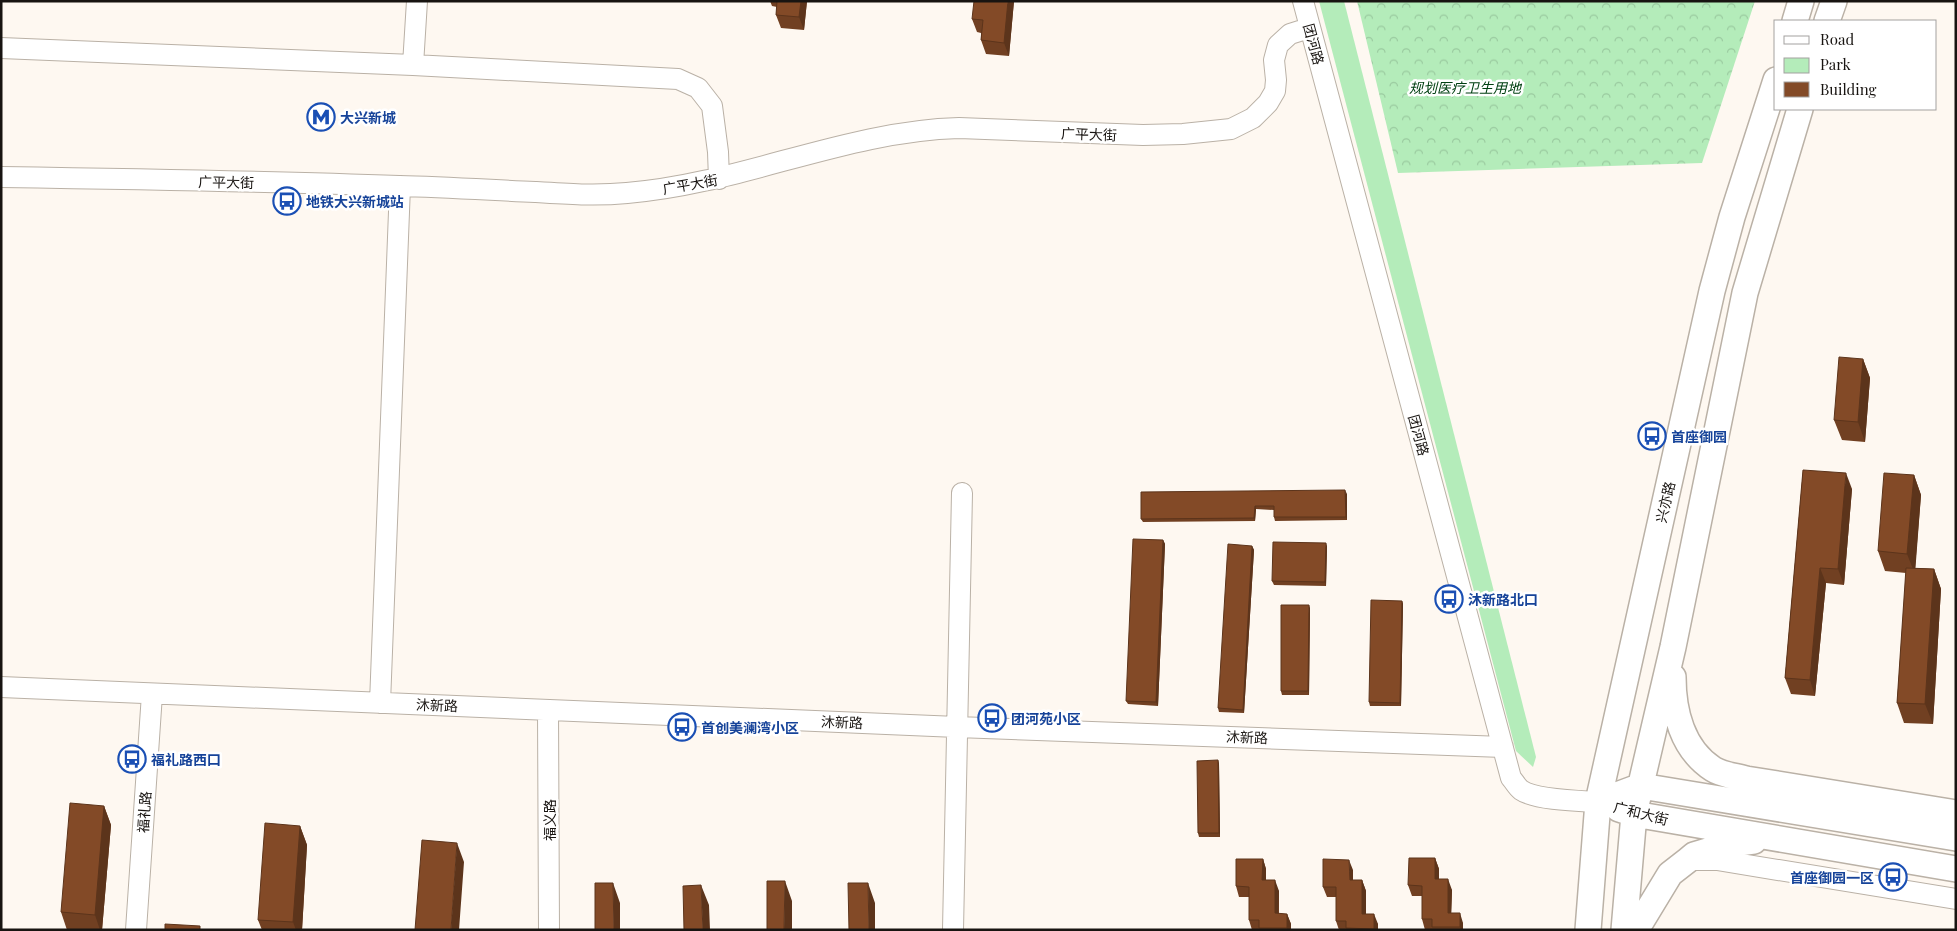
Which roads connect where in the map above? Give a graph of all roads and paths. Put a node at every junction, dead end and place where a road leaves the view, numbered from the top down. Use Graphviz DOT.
graph roads {
  1 [pos="417,1"];
  2 [pos="1303,1"];
  3 [pos="1801,1"];
  4 [pos="1834,1"];
  5 [pos="1795,20"];
  6 [pos="1827,20"];
  7 [pos="1309,28"];
  8 [pos="1,48"];
  9 [pos="413,65"];
  10 [pos="1774,86"];
  11 [pos="1800,110"];
  12 [pos="1,177"];
  13 [pos="719,179"];
  14 [pos="400,186"];
  15 [pos="962,493"];
  16 [pos="1673,647"];
  17 [pos="1,688"];
  18 [pos="152,694"];
  19 [pos="380,703"];
  20 [pos="548,710"];
  21 [pos="957,727"];
  22 [pos="1503,746"];
  23 [pos="1641,786"];
  24 [pos="1598,802"];
  25 [pos="1956,813"];
  26 [pos="1634,814"];
  27 [pos="1775,838"];
  28 [pos="1956,838"];
  29 [pos="1688,860"];
  30 [pos="1956,869"];
  31 [pos="1956,898"];
  32 [pos="136,930"];
  33 [pos="549,930"];
  34 [pos="953,930"];
  35 [pos="1588,930"];
  36 [pos="1624,930"];
  37 [pos="1636,930"];
  1 -- 9 [label="street"];
  2 -- 7 [label="street, 团河路"];
  3 -- 5 [label="main road"];
  4 -- 6 [label="main road"];
  7 -- 13 [label="street, 广平大街"];
  7 -- 22 [label="street, 团河路"];
  8 -- 9 [label="street"];
  9 -- 13 [label="street"];
  10 -- 24 [label="main road, 兴亦路"];
  11 -- 16 [label="main road"];
  12 -- 14 [label="street, 广平大街"];
  13 -- 14 [label="street, 广平大街"];
  14 -- 19 [label="street"];
  15 -- 21 [label="street"];
  16 -- 23 [label="main road"];
  16 -- 25 [label="main road"];
  17 -- 18 [label="street, 沐新路"];
  18 -- 19 [label="street, 沐新路"];
  18 -- 32 [label="street, 福礼路"];
  19 -- 20 [label="street, 沐新路"];
  20 -- 21 [label="street, 沐新路"];
  20 -- 33 [label="street, 福义路"];
  21 -- 22 [label="street, 沐新路"];
  21 -- 34 [label="street"];
  22 -- 24 [label="street, 团河路"];
  23 -- 24 [label="main road, 广和大街"];
  23 -- 26 [label="main road"];
  23 -- 28 [label="main road, 广和大街"];
  24 -- 26 [label="main road, 广和大街"];
  24 -- 35 [label="main road, 兴亦路"];
  26 -- 27 [label="main road, 广和大街"];
  26 -- 36 [label="main road"];
  27 -- 29 [label="main road"];
  27 -- 30 [label="main road, 广和大街"];
  29 -- 31 [label="street"];
  29 -- 37 [label="main road"];
}
